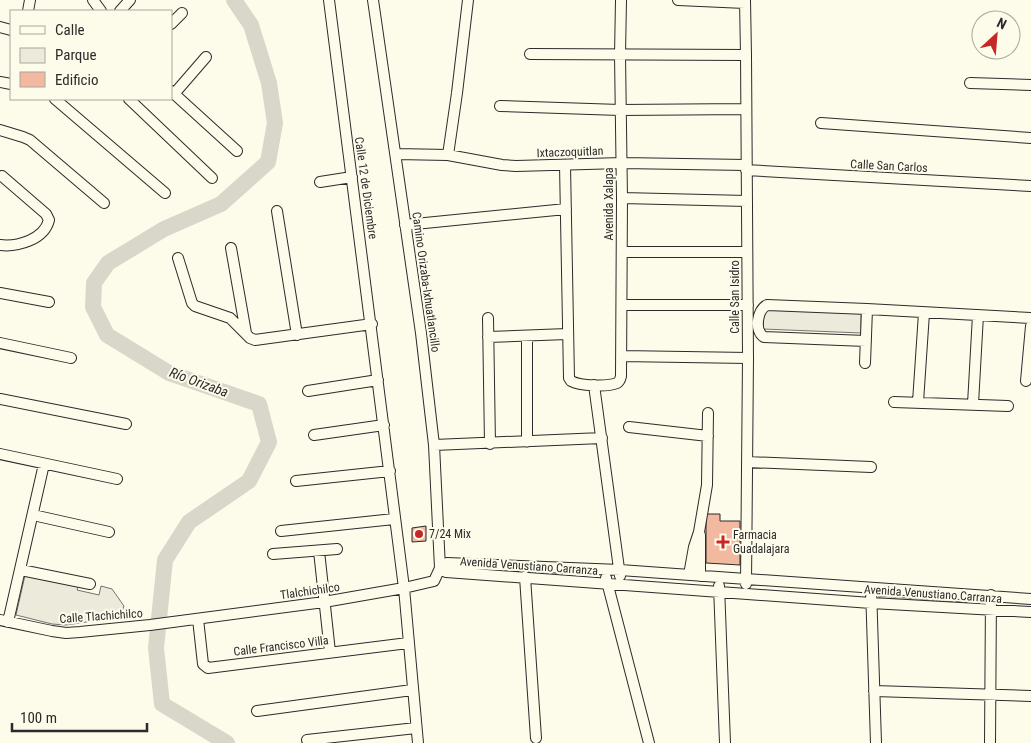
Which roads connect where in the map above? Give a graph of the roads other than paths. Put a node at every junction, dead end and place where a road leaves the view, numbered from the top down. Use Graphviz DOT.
graph roads {
  1 [pos="92,0"];
  2 [pos="130,0"];
  3 [pos="329,0"];
  4 [pos="373,0"];
  5 [pos="468,0"];
  6 [pos="621,0"];
  7 [pos="678,0"];
  8 [pos="744,2"];
  9 [pos="100,10"];
  10 [pos="121,10"];
  11 [pos="182,13"];
  12 [pos="172,23"];
  13 [pos="530,54"];
  14 [pos="746,54"];
  15 [pos="620,55"];
  16 [pos="206,57"];
  17 [pos="970,83"];
  18 [pos="1031,85"];
  19 [pos="173,93"];
  20 [pos="56,100"];
  21 [pos="130,100"];
  22 [pos="500,106"];
  23 [pos="746,109"];
  24 [pos="620,110"];
  25 [pos="822,123"];
  26 [pos="0,130"];
  27 [pos="1031,138"];
  28 [pos="237,152"];
  29 [pos="396,154"];
  30 [pos="448,155"];
  31 [pos="622,163"];
  32 [pos="565,166"];
  33 [pos="746,168"];
  34 [pos="2,176"];
  35 [pos="352,177"];
  36 [pos="212,178"];
  37 [pos="320,182"];
  38 [pos="1031,186"];
  39 [pos="165,193"];
  40 [pos="622,198"];
  41 [pos="747,201"];
  42 [pos="104,203"];
  43 [pos="566,209"];
  44 [pos="277,211"];
  45 [pos="406,225"];
  46 [pos="0,245"];
  47 [pos="231,248"];
  48 [pos="622,252"];
  49 [pos="747,252"];
  50 [pos="178,258"];
  51 [pos="0,292"];
  52 [pos="49,302"];
  53 [pos="622,305"];
  54 [pos="748,305"];
  55 [pos="867,308"];
  56 [pos="924,313"];
  57 [pos="978,315"];
  58 [pos="488,318"];
  59 [pos="1031,318"];
  60 [pos="372,324"];
  61 [pos="1031,326"];
  62 [pos="246,334"];
  63 [pos="567,334"];
  64 [pos="297,335"];
  65 [pos="527,336"];
  66 [pos="488,338"];
  67 [pos="866,341"];
  68 [pos="0,344"];
  69 [pos="621,356"];
  70 [pos="72,358"];
  71 [pos="748,358"];
  72 [pos="865,363"];
  73 [pos="378,380"];
  74 [pos="1026,381"];
  75 [pos="594,385"];
  76 [pos="308,391"];
  77 [pos="0,399"];
  78 [pos="894,402"];
  79 [pos="918,402"];
  80 [pos="973,404"];
  81 [pos="1008,406"];
  82 [pos="708,413"];
  83 [pos="126,424"];
  84 [pos="384,425"];
  85 [pos="629,427"];
  86 [pos="314,435"];
  87 [pos="708,436"];
  88 [pos="602,438"];
  89 [pos="527,442"];
  90 [pos="490,444"];
  91 [pos="434,445"];
  92 [pos="0,454"];
  93 [pos="747,462"];
  94 [pos="44,464"];
  95 [pos="871,467"];
  96 [pos="390,472"];
  97 [pos="117,480"];
  98 [pos="296,481"];
  99 [pos="34,515"];
  100 [pos="394,519"];
  101 [pos="109,532"];
  102 [pos="281,532"];
  103 [pos="699,532"];
  104 [pos="337,549"];
  105 [pos="318,551"];
  106 [pos="273,554"];
  107 [pos="440,568"];
  108 [pos="21,570"];
  109 [pos="604,570"];
  110 [pos="620,570"];
  111 [pos="689,575"];
  112 [pos="700,576"];
  113 [pos="525,577"];
  114 [pos="719,577"];
  115 [pos="746,579"];
  116 [pos="90,584"];
  117 [pos="607,584"];
  118 [pos="621,584"];
  119 [pos="404,588"];
  120 [pos="871,588"];
  121 [pos="719,591"];
  122 [pos="746,593"];
  123 [pos="991,595"];
  124 [pos="1031,599"];
  125 [pos="324,602"];
  126 [pos="871,603"];
  127 [pos="991,610"];
  128 [pos="1031,612"];
  129 [pos="198,619"];
  130 [pos="4,621"];
  131 [pos="175,622"];
  132 [pos="408,643"];
  133 [pos="330,652"];
  134 [pos="412,690"];
  135 [pos="874,691"];
  136 [pos="989,695"];
  137 [pos="1031,696"];
  138 [pos="257,711"];
  139 [pos="416,728"];
  140 [pos="536,738"];
  141 [pos="307,740"];
  142 [pos="418,743"];
  143 [pos="649,743"];
  144 [pos="725,743"];
  145 [pos="876,743"];
  146 [pos="990,743"];
  1 -- 9 [label="street"];
  2 -- 10 [label="street"];
  3 -- 35 [label="street, Calle 12 de Diciembre"];
  4 -- 29 [label="street, Camino Orizaba-Ixhuatlancillo"];
  5 -- 30 [label="street"];
  6 -- 15 [label="street, Avenida Xalapa"];
  7 -- 8 [label="street"];
  8 -- 14 [label="street, Calle San Isidro"];
  11 -- 12 [label="street"];
  13 -- 15 [label="street"];
  14 -- 15 [label="street"];
  14 -- 23 [label="street, Calle San Isidro"];
  15 -- 24 [label="street, Avenida Xalapa"];
  16 -- 19 [label="street"];
  17 -- 18 [label="street"];
  19 -- 28 [label="street"];
  20 -- 39 [label="street"];
  21 -- 36 [label="street"];
  22 -- 24 [label="street"];
  23 -- 24 [label="street"];
  23 -- 33 [label="street, Calle San Isidro"];
  24 -- 31 [label="street, Avenida Xalapa"];
  25 -- 27 [label="street"];
  26 -- 42 [label="street"];
  29 -- 30 [label="street, Ixtaczoquitlan"];
  29 -- 45 [label="street, Camino Orizaba-Ixhuatlancillo"];
  30 -- 32 [label="street, Ixtaczoquitlan"];
  31 -- 32 [label="street, Ixtaczoquitlan"];
  31 -- 33 [label="street, Ixtaczoquitlan"];
  31 -- 40 [label="street, Avenida Xalapa"];
  32 -- 43 [label="street"];
  33 -- 38 [label="street, Calle San Carlos"];
  33 -- 41 [label="street, Calle San Isidro"];
  34 -- 46 [label="street"];
  35 -- 37 [label="street"];
  35 -- 60 [label="street, Calle 12 de Diciembre"];
  40 -- 41 [label="street"];
  40 -- 48 [label="street, Avenida Xalapa"];
  41 -- 49 [label="street, Calle San Isidro"];
  43 -- 45 [label="street"];
  43 -- 63 [label="street"];
  44 -- 64 [label="street"];
  45 -- 91 [label="street, Camino Orizaba-Ixhuatlancillo"];
  47 -- 62 [label="street"];
  48 -- 49 [label="street"];
  48 -- 53 [label="street, Avenida Xalapa"];
  49 -- 54 [label="street, Calle San Isidro"];
  50 -- 62 [label="street"];
  51 -- 52 [label="street"];
  53 -- 54 [label="street"];
  53 -- 69 [label="street, Avenida Xalapa"];
  54 -- 71 [label="street, Calle San Isidro"];
  55 -- 56 [label="street"];
  55 -- 67 [label="street"];
  55 -- 67 [label="street"];
  56 -- 57 [label="street"];
  56 -- 79 [label="street"];
  57 -- 59 [label="street"];
  57 -- 80 [label="street"];
  58 -- 66 [label="street"];
  60 -- 64 [label="street"];
  60 -- 73 [label="street, Calle 12 de Diciembre"];
  61 -- 74 [label="street"];
  62 -- 64 [label="street"];
  63 -- 65 [label="street"];
  63 -- 75 [label="street"];
  65 -- 66 [label="street"];
  65 -- 89 [label="street"];
  66 -- 90 [label="street"];
  67 -- 72 [label="street"];
  68 -- 70 [label="street"];
  69 -- 71 [label="street"];
  69 -- 75 [label="street, Avenida Xalapa"];
  71 -- 93 [label="street, Calle San Isidro"];
  73 -- 76 [label="street"];
  73 -- 84 [label="street, Calle 12 de Diciembre"];
  75 -- 88 [label="street"];
  77 -- 83 [label="street"];
  78 -- 79 [label="street"];
  79 -- 80 [label="street"];
  80 -- 81 [label="street"];
  82 -- 87 [label="street"];
  84 -- 86 [label="street"];
  84 -- 96 [label="street, Calle 12 de Diciembre"];
  85 -- 87 [label="street"];
  87 -- 103 [label="street"];
  88 -- 89 [label="street"];
  88 -- 110 [label="street"];
  89 -- 90 [label="street"];
  90 -- 91 [label="street"];
  91 -- 107 [label="street, Camino Orizaba-Ixhuatlancillo"];
  92 -- 94 [label="street"];
  93 -- 95 [label="street"];
  93 -- 115 [label="street, Calle San Isidro"];
  94 -- 97 [label="street"];
  94 -- 99 [label="street"];
  96 -- 98 [label="street"];
  96 -- 100 [label="street, Calle 12 de Diciembre"];
  99 -- 101 [label="street"];
  99 -- 108 [label="street"];
  100 -- 102 [label="street"];
  100 -- 119 [label="street, Calle 12 de Diciembre"];
  103 -- 111 [label="street"];
  103 -- 112 [label="street"];
  104 -- 105 [label="street"];
  105 -- 106 [label="street"];
  105 -- 125 [label="street"];
  107 -- 109 [label="street, Avenida Venustiano Carranza"];
  107 -- 113 [label="street, Avenida Venustiano Carranza"];
  107 -- 119 [label="street, Tlalchichilco"];
  108 -- 116 [label="street"];
  108 -- 130 [label="street"];
  109 -- 110 [label="street, Avenida Venustiano Carranza"];
  109 -- 117 [label="street"];
  110 -- 111 [label="street, Avenida Venustiano Carranza"];
  110 -- 118 [label="street"];
  111 -- 112 [label="street, Avenida Venustiano Carranza"];
  112 -- 114 [label="street, Avenida Venustiano Carranza"];
  113 -- 117 [label="street, Avenida Venustiano Carranza"];
  113 -- 140 [label="street"];
  114 -- 115 [label="street, Avenida Venustiano Carranza"];
  114 -- 121 [label="street"];
  115 -- 120 [label="street, Avenida Venustiano Carranza"];
  115 -- 122 [label="street, Calle San Isidro"];
  117 -- 118 [label="street, Avenida Venustiano Carranza"];
  117 -- 143 [label="street"];
  118 -- 121 [label="street, Avenida Venustiano Carranza"];
  119 -- 125 [label="street, Tlalchichilco"];
  119 -- 132 [label="street, Calle 12 de Diciembre"];
  120 -- 123 [label="street, Avenida Venustiano Carranza"];
  120 -- 126 [label="street"];
  121 -- 122 [label="street, Avenida Venustiano Carranza"];
  121 -- 144 [label="street"];
  122 -- 126 [label="street, Avenida Venustiano Carranza"];
  123 -- 124 [label="street, Avenida Venustiano Carranza"];
  123 -- 127 [label="street"];
  125 -- 129 [label="street, Tlalchichilco"];
  125 -- 133 [label="street"];
  126 -- 127 [label="street, Avenida Venustiano Carranza"];
  126 -- 135 [label="street"];
  127 -- 128 [label="street, Avenida Venustiano Carranza"];
  127 -- 136 [label="street"];
  129 -- 131 [label="street, Tlalchichilco"];
  129 -- 133 [label="street, Calle Francisco Villa"];
  130 -- 131 [label="street, Calle Tlachichilco"];
  132 -- 133 [label="street, Calle Francisco Villa"];
  132 -- 134 [label="street, Calle 12 de Diciembre"];
  134 -- 138 [label="street"];
  134 -- 139 [label="street, Calle 12 de Diciembre"];
  135 -- 136 [label="street"];
  135 -- 145 [label="street"];
  136 -- 137 [label="street"];
  136 -- 146 [label="street"];
  139 -- 141 [label="street"];
  139 -- 142 [label="street, Calle 12 de Diciembre"];
}
